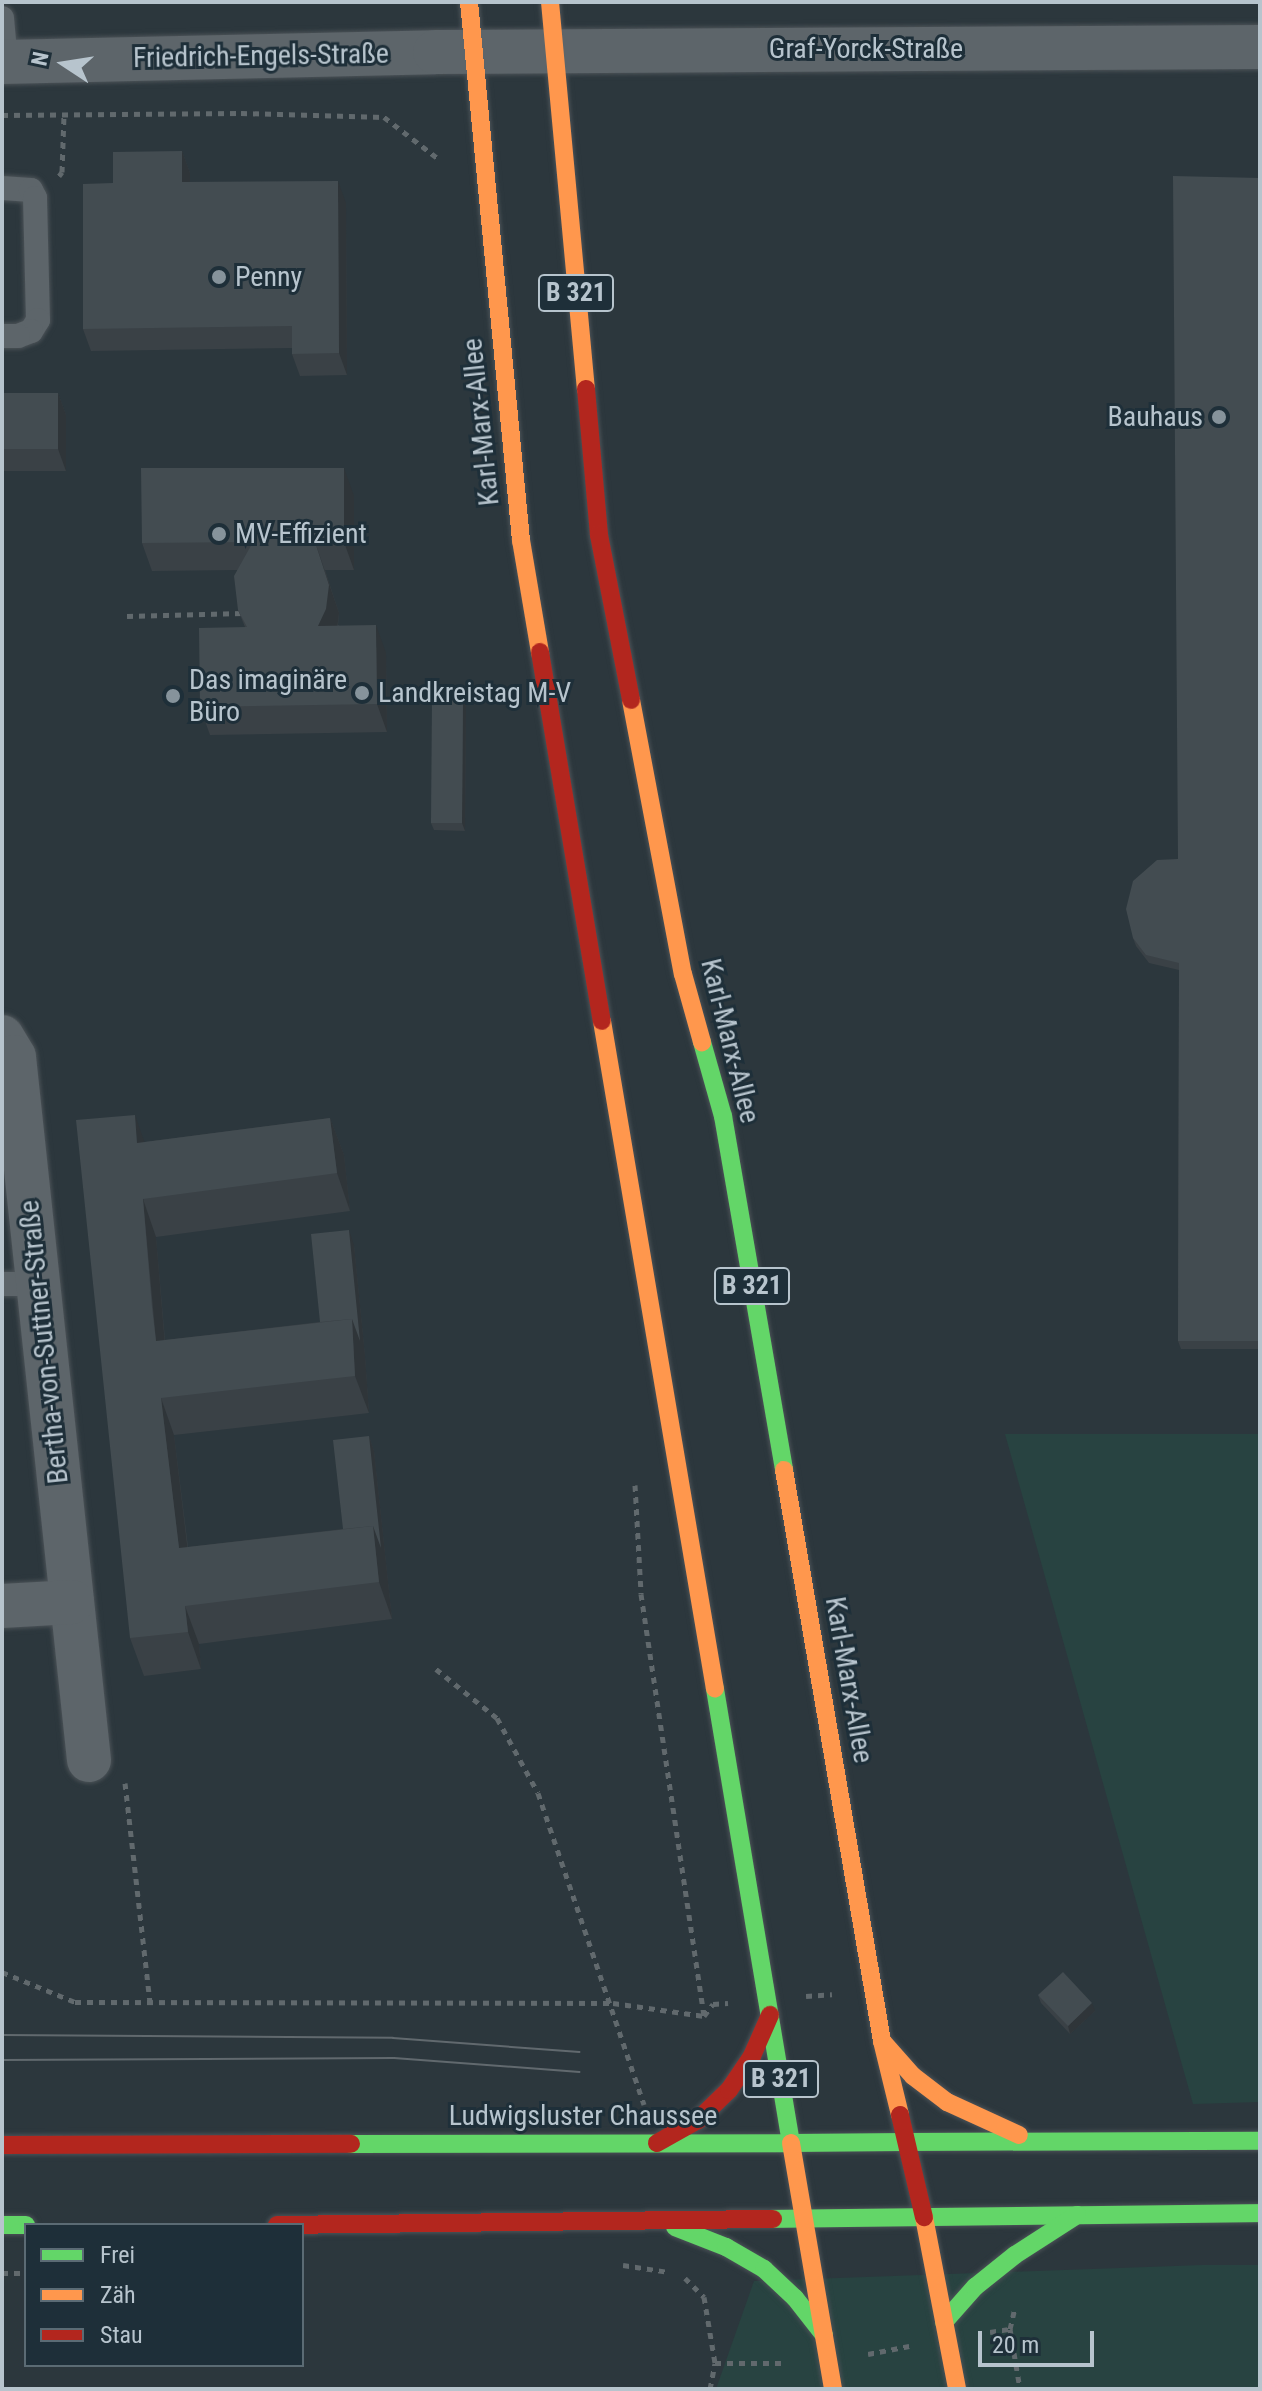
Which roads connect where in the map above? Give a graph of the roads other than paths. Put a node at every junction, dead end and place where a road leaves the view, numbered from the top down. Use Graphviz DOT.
graph roads {
  1 [pos="469,2"];
  2 [pos="550,2"];
  3 [pos="2,18"];
  4 [pos="1260,47"];
  5 [pos="553,51"];
  6 [pos="471,52"];
  7 [pos="4,62"];
  8 [pos="2,188"];
  9 [pos="2,336"];
  10 [pos="2,1037"];
  11 [pos="19,1284"];
  12 [pos="72,1602"];
  13 [pos="2,1606"];
  14 [pos="106,1764"];
  15 [pos="769,2007"];
  16 [pos="882,2041"];
  17 [pos="1260,2141"];
  18 [pos="905,2142"];
  19 [pos="1040,2142"];
  20 [pos="657,2143"];
  21 [pos="791,2143"];
  22 [pos="2,2145"];
  23 [pos="1260,2213"];
  24 [pos="1077,2215"];
  25 [pos="924,2217"];
  26 [pos="804,2219"];
  27 [pos="658,2220"];
  28 [pos="2,2225"];
  29 [pos="24,2225"];
  30 [pos="304,2225"];
  31 [pos="944,2322"];
  32 [pos="824,2335"];
  33 [pos="833,2389"];
  34 [pos="957,2389"];
  1 -- 6 [label="main road, B 321"];
  2 -- 5 [label="main road, B 321"];
  3 -- 7 [label="lane"];
  4 -- 5 [label="street, Graf-Yorck-Straße"];
  5 -- 6 [label="street, Graf-Yorck-Straße"];
  5 -- 16 [label="main road, Karl-Marx-Allee / B 321"];
  6 -- 7 [label="street, Friedrich-Engels-Straße"];
  6 -- 15 [label="main road, Karl-Marx-Allee / B 321"];
  8 -- 9 [label="lane"];
  10 -- 11 [label="street, Bertha-von-Suttner-Straße"];
  11 -- 12 [label="street, Bertha-von-Suttner-Straße"];
  12 -- 13 [label="street"];
  12 -- 14 [label="street, Bertha-von-Suttner-Straße"];
  15 -- 20 [label="main road"];
  15 -- 21 [label="main road, B 321"];
  16 -- 18 [label="main road, B 321"];
  16 -- 19 [label="main road"];
  17 -- 19 [label="main road, Ludwigsluster Chaussee"];
  18 -- 19 [label="main road, Ludwigsluster Chaussee"];
  18 -- 21 [label="main road, Ludwigsluster Chaussee"];
  18 -- 25 [label="main road, B 321"];
  20 -- 21 [label="main road, Ludwigsluster Chaussee"];
  20 -- 22 [label="main road, Ludwigsluster Chaussee"];
  21 -- 26 [label="main road, B 321"];
  23 -- 24 [label="main road"];
  24 -- 25 [label="main road"];
  24 -- 31 [label="main road"];
  25 -- 26 [label="main road"];
  25 -- 31 [label="main road, B 321"];
  26 -- 27 [label="main road"];
  26 -- 32 [label="main road, B 321"];
  27 -- 30 [label="main road"];
  27 -- 32 [label="main road"];
  28 -- 29 [label="main road"];
  31 -- 34 [label="main road, B 321"];
  32 -- 33 [label="main road, B 321"];
}
